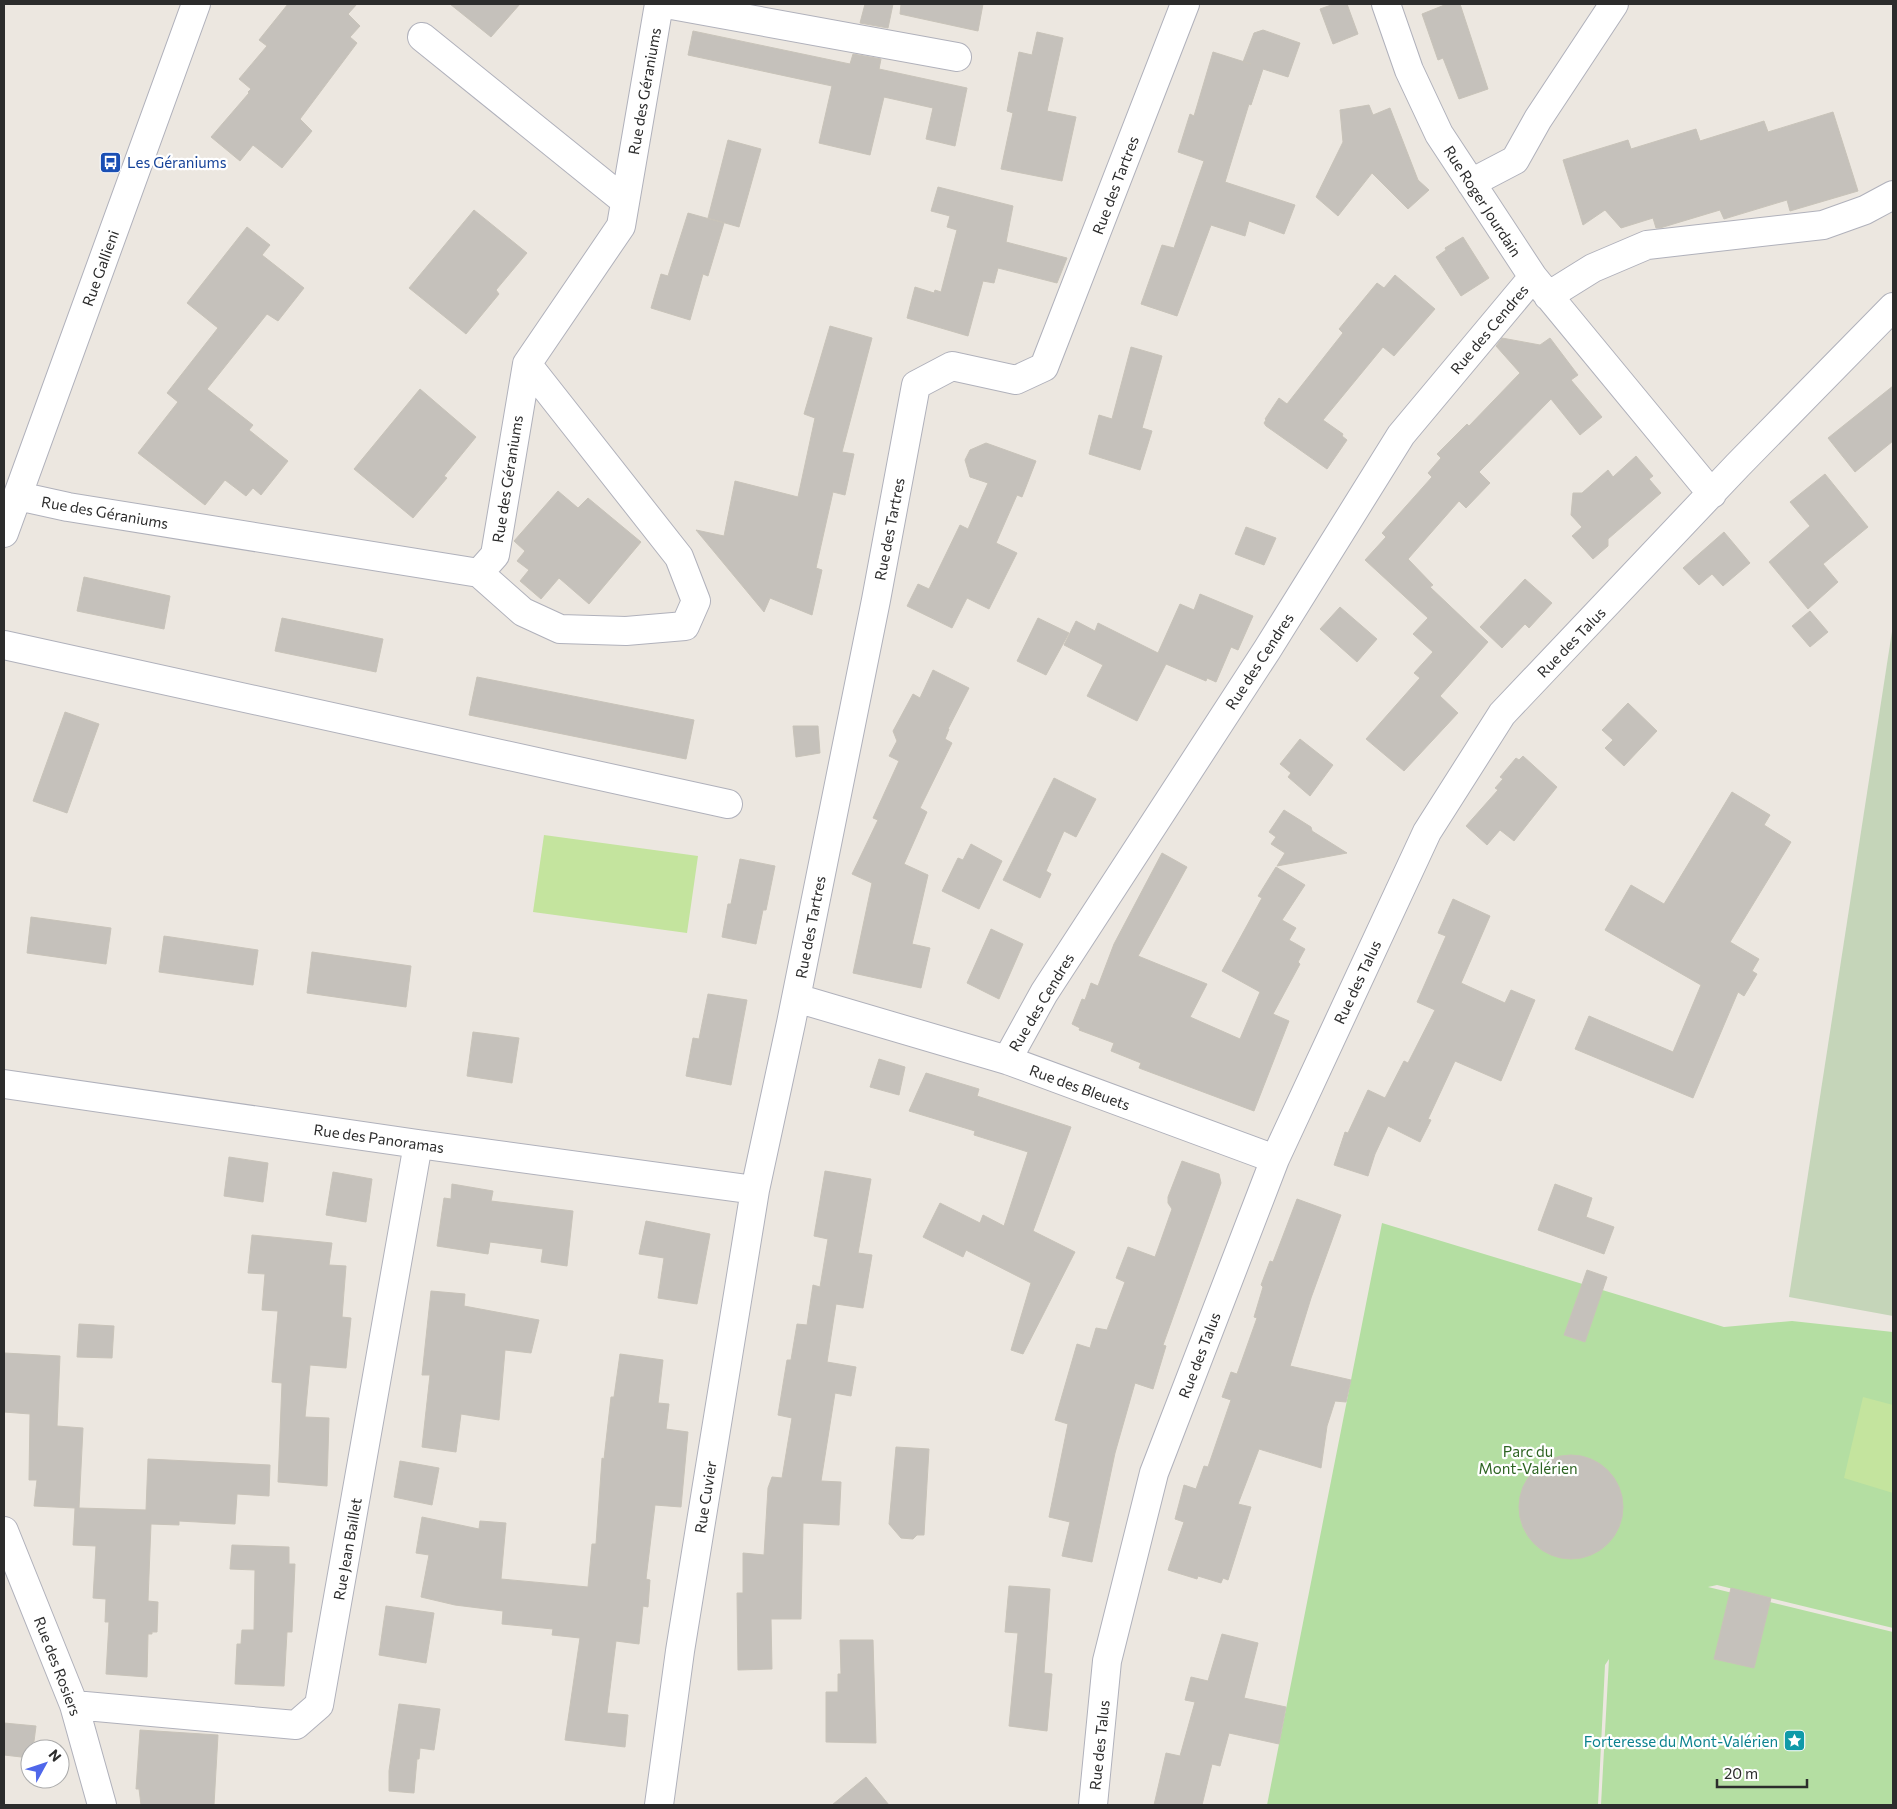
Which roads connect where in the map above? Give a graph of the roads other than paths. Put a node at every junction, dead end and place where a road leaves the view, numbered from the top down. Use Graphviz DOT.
graph roads {
  1 [pos="196,4"];
  2 [pos="659,4"];
  3 [pos="666,4"];
  4 [pos="1185,4"];
  5 [pos="1386,4"];
  6 [pos="1614,4"];
  7 [pos="422,37"];
  8 [pos="957,57"];
  9 [pos="1471,183"];
  10 [pos="1893,195"];
  11 [pos="625,201"];
  12 [pos="1541,286"];
  13 [pos="1893,306"];
  14 [pos="526,364"];
  15 [pos="1712,494"];
  16 [pos="18,496"];
  17 [pos="4,533"];
  18 [pos="479,573"];
  19 [pos="4,645"];
  20 [pos="728,804"];
  21 [pos="796,998"];
  22 [pos="1006,1060"];
  23 [pos="4,1084"];
  24 [pos="418,1144"];
  25 [pos="1275,1159"];
  26 [pos="755,1190"];
  27 [pos="4,1531"];
  28 [pos="74,1705"];
  29 [pos="102,1805"];
  30 [pos="659,1805"];
  31 [pos="1093,1805"];
  1 -- 16 [label="street, Rue Gallieni"];
  2 -- 11 [label="street, Rue des Géraniums"];
  3 -- 8 [label="street"];
  4 -- 21 [label="street, Rue des Tartres"];
  5 -- 9 [label="street, Rue Roger Jourdain"];
  6 -- 9 [label="street"];
  7 -- 11 [label="street"];
  9 -- 12 [label="street, Rue Roger Jourdain"];
  10 -- 12 [label="street, Rue des Cendres"];
  11 -- 14 [label="street, Rue des Géraniums"];
  12 -- 15 [label="street, Rue Roger Jourdain"];
  12 -- 22 [label="street, Rue des Cendres"];
  13 -- 15 [label="street, Rue des Talus"];
  14 -- 18 [label="street, Rue des Géraniums"];
  14 -- 18 [label="street"];
  15 -- 25 [label="street, Rue des Talus"];
  16 -- 17 [label="street, Rue Gallieni"];
  16 -- 18 [label="street, Rue des Géraniums"];
  19 -- 20 [label="street"];
  21 -- 22 [label="street, Rue des Bleuets"];
  21 -- 26 [label="street, Rue des Tartres"];
  22 -- 25 [label="street, Rue des Bleuets"];
  23 -- 24 [label="street, Rue des Panoramas"];
  24 -- 26 [label="street, Rue des Panoramas"];
  24 -- 28 [label="street, Rue Jean Baillet"];
  25 -- 31 [label="street, Rue des Talus"];
  26 -- 30 [label="street, Rue Cuvier"];
  27 -- 28 [label="street, Rue des Rosiers"];
  28 -- 29 [label="street, Rue des Rosiers"];
}
